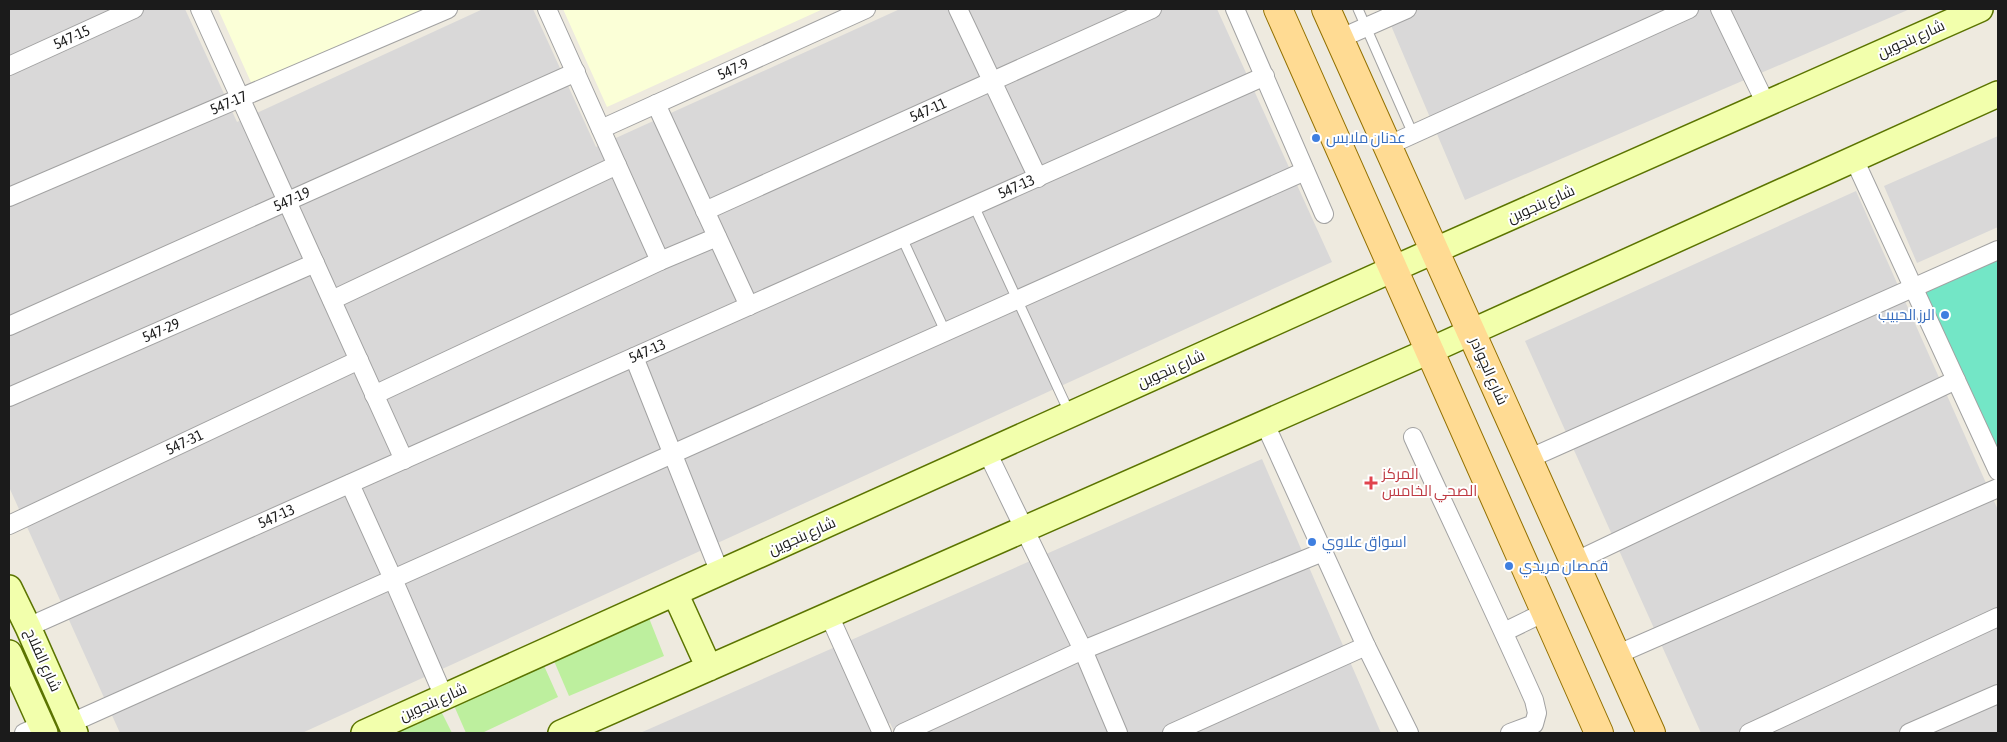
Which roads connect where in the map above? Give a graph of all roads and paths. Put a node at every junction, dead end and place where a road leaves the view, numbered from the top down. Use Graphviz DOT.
graph roads {
  1 [pos="134,9"];
  2 [pos="200,9"];
  3 [pos="448,9"];
  4 [pos="548,9"];
  5 [pos="958,9"];
  6 [pos="1152,9"];
  7 [pos="1235,9"];
  8 [pos="1278,9"];
  9 [pos="1326,9"];
  10 [pos="1358,9"];
  11 [pos="1407,9"];
  12 [pos="1689,9"];
  13 [pos="1720,9"];
  14 [pos="1980,9"];
  15 [pos="860,10"];
  16 [pos="1366,27"];
  17 [pos="1339,39"];
  18 [pos="9,66"];
  19 [pos="576,72"];
  20 [pos="1265,76"];
  21 [pos="991,81"];
  22 [pos="1998,94"];
  23 [pos="240,98"];
  24 [pos="656,104"];
  25 [pos="1766,104"];
  26 [pos="601,129"];
  27 [pos="1413,134"];
  28 [pos="1388,146"];
  29 [pos="1854,159"];
  30 [pos="617,165"];
  31 [pos="1305,170"];
  32 [pos="1038,178"];
  33 [pos="9,197"];
  34 [pos="287,202"];
  35 [pos="974,206"];
  36 [pos="705,211"];
  37 [pos="1324,214"];
  38 [pos="717,237"];
  39 [pos="902,238"];
  40 [pos="1998,250"];
  41 [pos="1434,251"];
  42 [pos="660,261"];
  43 [pos="315,263"];
  44 [pos="1393,270"];
  45 [pos="1913,288"];
  46 [pos="1017,299"];
  47 [pos="332,300"];
  48 [pos="749,306"];
  49 [pos="9,326"];
  50 [pos="945,331"];
  51 [pos="1471,332"];
  52 [pos="1429,351"];
  53 [pos="634,357"];
  54 [pos="359,360"];
  55 [pos="1956,380"];
  56 [pos="374,395"];
  57 [pos="9,397"];
  58 [pos="1071,415"];
  59 [pos="1265,424"];
  60 [pos="1413,437"];
  61 [pos="987,452"];
  62 [pos="672,453"];
  63 [pos="1528,459"];
  64 [pos="404,460"];
  65 [pos="1998,471"];
  66 [pos="350,484"];
  67 [pos="1998,488"];
  68 [pos="9,525"];
  69 [pos="1024,530"];
  70 [pos="1323,552"];
  71 [pos="1574,562"];
  72 [pos="720,573"];
  73 [pos="394,578"];
  74 [pos="9,588"];
  75 [pos="675,593"];
  76 [pos="1545,612"];
  77 [pos="829,615"];
  78 [pos="1998,616"];
  79 [pos="28,627"];
  80 [pos="1504,632"];
  81 [pos="1366,646"];
  82 [pos="1083,650"];
  83 [pos="9,653"];
  84 [pos="1616,655"];
  85 [pos="709,668"];
  86 [pos="1998,694"];
  87 [pos="444,697"];
  88 [pos="74,728"];
  89 [pos="37,731"];
  90 [pos="364,733"];
  91 [pos="561,733"];
  92 [pos="882,733"];
  93 [pos="903,733"];
  94 [pos="1118,733"];
  95 [pos="1172,733"];
  96 [pos="1409,733"];
  97 [pos="1510,733"];
  98 [pos="1599,733"];
  99 [pos="1651,733"];
  100 [pos="1749,733"];
  101 [pos="1909,733"];
  1 -- 18 [label="street, 547-15"];
  2 -- 23 [label="street"];
  3 -- 23 [label="street, 547-17"];
  4 -- 19 [label="street"];
  5 -- 21 [label="street"];
  6 -- 21 [label="street, 547-11"];
  7 -- 20 [label="street"];
  8 -- 44 [label="main road"];
  9 -- 17 [label="main road, شارع الچوادر"];
  10 -- 16 [label="lane"];
  11 -- 16 [label="street"];
  12 -- 27 [label="street"];
  13 -- 25 [label="street"];
  14 -- 25 [label="street, شارع بنجوين"];
  15 -- 24 [label="street, 547-9"];
  16 -- 17 [label="street"];
  16 -- 27 [label="lane"];
  17 -- 28 [label="main road, شارع الچوادر"];
  19 -- 26 [label="street"];
  19 -- 34 [label="street, 547-19"];
  20 -- 31 [label="street"];
  20 -- 32 [label="street, 547-13"];
  21 -- 32 [label="street"];
  21 -- 36 [label="street, 547-11"];
  22 -- 29 [label="street"];
  23 -- 33 [label="street, 547-17"];
  23 -- 34 [label="street"];
  24 -- 26 [label="street, 547-9"];
  24 -- 36 [label="street"];
  25 -- 41 [label="street, شارع بنجوين"];
  26 -- 30 [label="street"];
  27 -- 28 [label="street"];
  28 -- 41 [label="main road, شارع الچوادر"];
  29 -- 45 [label="street"];
  29 -- 51 [label="street"];
  30 -- 42 [label="street"];
  30 -- 47 [label="street"];
  31 -- 37 [label="street"];
  31 -- 46 [label="street"];
  32 -- 35 [label="street, 547-13"];
  34 -- 43 [label="street"];
  34 -- 49 [label="street, 547-19"];
  35 -- 39 [label="street, 547-13"];
  35 -- 46 [label="lane"];
  36 -- 38 [label="street"];
  38 -- 42 [label="street"];
  38 -- 48 [label="street"];
  39 -- 48 [label="street, 547-13"];
  39 -- 50 [label="lane"];
  40 -- 45 [label="street"];
  41 -- 44 [label="street, شارع بنجوين"];
  41 -- 51 [label="main road, شارع الچوادر"];
  42 -- 56 [label="street"];
  43 -- 47 [label="street"];
  43 -- 57 [label="street, 547-29"];
  44 -- 52 [label="main road"];
  44 -- 58 [label="street, شارع بنجوين"];
  45 -- 55 [label="street"];
  45 -- 63 [label="street"];
  46 -- 50 [label="street"];
  46 -- 58 [label="lane"];
  47 -- 54 [label="street"];
  48 -- 53 [label="street, 547-13"];
  50 -- 62 [label="street"];
  51 -- 52 [label="street"];
  51 -- 63 [label="main road, شارع الچوادر"];
  52 -- 59 [label="street"];
  52 -- 76 [label="main road"];
  53 -- 62 [label="street"];
  53 -- 64 [label="street, 547-13"];
  54 -- 56 [label="street"];
  54 -- 68 [label="street, 547-31"];
  55 -- 65 [label="street"];
  55 -- 71 [label="street"];
  56 -- 64 [label="street"];
  58 -- 61 [label="street, شارع بنجوين"];
  59 -- 69 [label="street"];
  59 -- 70 [label="street"];
  60 -- 80 [label="street"];
  61 -- 69 [label="street"];
  61 -- 72 [label="street, شارع بنجوين"];
  62 -- 72 [label="street"];
  62 -- 73 [label="street"];
  63 -- 71 [label="main road, شارع الچوادر"];
  64 -- 66 [label="street, 547-13"];
  66 -- 73 [label="street"];
  66 -- 79 [label="street, 547-13"];
  67 -- 84 [label="street"];
  69 -- 77 [label="street"];
  69 -- 82 [label="street"];
  70 -- 81 [label="street"];
  70 -- 82 [label="street"];
  71 -- 84 [label="main road, شارع الچوادر"];
  72 -- 75 [label="street, شارع بنجوين"];
  73 -- 87 [label="street"];
  73 -- 88 [label="street"];
  74 -- 79 [label="street, شارع الفلاح"];
  75 -- 85 [label="street"];
  75 -- 87 [label="street, شارع بنجوين"];
  76 -- 80 [label="street"];
  76 -- 98 [label="main road"];
  77 -- 85 [label="street"];
  77 -- 92 [label="street"];
  78 -- 100 [label="street"];
  79 -- 88 [label="street, شارع الفلاح"];
  80 -- 97 [label="street"];
  81 -- 95 [label="street"];
  81 -- 96 [label="street"];
  82 -- 93 [label="street"];
  82 -- 94 [label="street"];
  83 -- 89 [label="street, شارع الفلاح"];
  84 -- 99 [label="main road, شارع الچوادر"];
  85 -- 91 [label="street"];
  86 -- 101 [label="street"];
  87 -- 90 [label="street, شارع بنجوين"];
}
